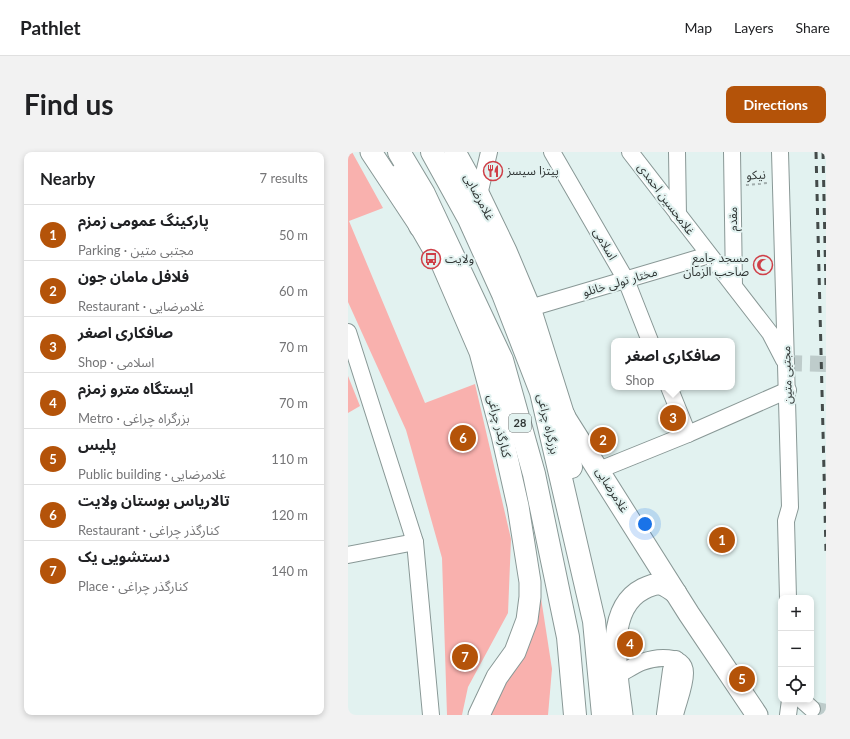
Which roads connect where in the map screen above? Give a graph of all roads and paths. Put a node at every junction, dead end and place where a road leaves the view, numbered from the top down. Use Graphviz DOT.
graph roads {
  1 [pos="371,152"];
  2 [pos="386,152"];
  3 [pos="399,152"];
  4 [pos="432,152"];
  5 [pos="455,152"];
  6 [pos="489,152"];
  7 [pos="552,152"];
  8 [pos="630,152"];
  9 [pos="677,152"];
  10 [pos="732,152"];
  11 [pos="780,152"];
  12 [pos="781,183"];
  13 [pos="733,185"];
  14 [pos="479,195"];
  15 [pos="678,215"];
  16 [pos="420,226"];
  17 [pos="709,255"];
  18 [pos="626,280"];
  19 [pos="734,286"];
  20 [pos="530,308"];
  21 [pos="348,332"];
  22 [pos="649,338"];
  23 [pos="786,363"];
  24 [pos="670,390"];
  25 [pos="788,390"];
  26 [pos="564,416"];
  27 [pos="688,434"];
  28 [pos="599,470"];
  29 [pos="534,474"];
  30 [pos="790,507"];
  31 [pos="415,542"];
  32 [pos="579,554"];
  33 [pos="348,555"];
  34 [pos="676,593"];
  35 [pos="788,595"];
  36 [pos="798,595"];
  37 [pos="676,658"];
  38 [pos="618,675"];
  39 [pos="737,685"];
  40 [pos="790,703"];
  41 [pos="431,715"];
  42 [pos="479,715"];
  43 [pos="561,715"];
  44 [pos="575,715"];
  45 [pos="603,715"];
  46 [pos="622,715"];
  47 [pos="665,715"];
  48 [pos="675,715"];
  49 [pos="742,715"];
  50 [pos="757,715"];
  51 [pos="788,715"];
  1 -- 16 [label="main road, کنارگذر چراغی"];
  2 -- 16 [label="highway"];
  3 -- 29 [label="highway, 28"];
  4 -- 32 [label="highway, بزرگراه چراغی / 28"];
  5 -- 14 [label="main road, غلامرضایی"];
  6 -- 14 [label="street"];
  7 -- 18 [label="street, اسلامی"];
  8 -- 15 [label="street, غلامحسین احمدی"];
  9 -- 15 [label="street"];
  10 -- 13 [label="street, مقدم"];
  11 -- 12 [label="street, مجتبی متین"];
  12 -- 13 [label="path, نیکو"];
  12 -- 23 [label="street, مجتبی متین"];
  13 -- 19 [label="street, مقدم"];
  14 -- 20 [label="main road, غلامرضایی"];
  15 -- 17 [label="street, غلامحسین احمدی"];
  16 -- 42 [label="main road, کنارگذر چراغی"];
  17 -- 18 [label="street, مختار تولی خانلو"];
  17 -- 19 [label="street, غلامحسین احمدی"];
  18 -- 20 [label="street, مختار تولی خانلو"];
  18 -- 22 [label="street, اسلامی"];
  19 -- 23 [label="street, غلامحسین احمدی"];
  20 -- 26 [label="main road, غلامرضایی"];
  21 -- 31 [label="street"];
  23 -- 25 [label="street, مجتبی متین"];
  24 -- 27 [label="street"];
  25 -- 27 [label="street"];
  25 -- 30 [label="street, مجتبی متین"];
  26 -- 28 [label="main road, غلامرضایی"];
  26 -- 32 [label="highway"];
  27 -- 28 [label="street"];
  28 -- 34 [label="main road, غلامرضایی"];
  29 -- 43 [label="highway"];
  29 -- 44 [label="highway, 28"];
  30 -- 35 [label="street, مجتبی متین"];
  30 -- 36 [label="street"];
  31 -- 33 [label="street"];
  31 -- 41 [label="street"];
  32 -- 45 [label="highway, بزرگراه چراغی / 28"];
  34 -- 38 [label="main road"];
  34 -- 39 [label="main road, غلامرضایی"];
  37 -- 38 [label="street"];
  37 -- 47 [label="street"];
  37 -- 48 [label="street"];
  38 -- 46 [label="main road"];
  39 -- 49 [label="main road"];
  39 -- 50 [label="main road, غلامرضایی"];
  40 -- 51 [label="street"];
}
